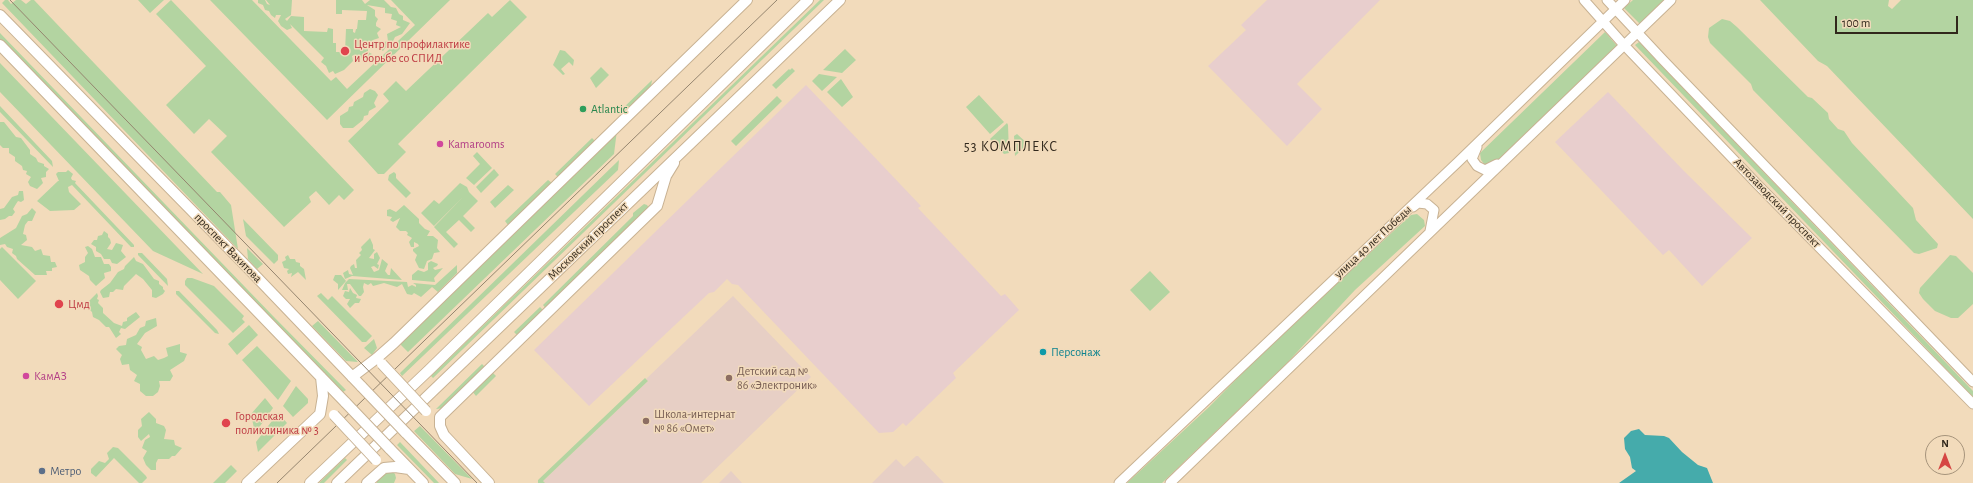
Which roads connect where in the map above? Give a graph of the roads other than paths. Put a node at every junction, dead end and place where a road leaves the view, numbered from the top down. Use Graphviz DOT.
graph roads {
  1 [pos="747,0"];
  2 [pos="808,0"];
  3 [pos="840,0"];
  4 [pos="1584,0"];
  5 [pos="1607,0"];
  6 [pos="1625,0"];
  7 [pos="1671,0"];
  8 [pos="1616,10"];
  9 [pos="0,15"];
  10 [pos="1604,22"];
  11 [pos="1637,33"];
  12 [pos="0,45"];
  13 [pos="1624,45"];
  14 [pos="1482,139"];
  15 [pos="683,148"];
  16 [pos="1503,162"];
  17 [pos="1402,215"];
  18 [pos="1430,232"];
  19 [pos="380,361"];
  20 [pos="321,377"];
  21 [pos="352,377"];
  22 [pos="1973,382"];
  23 [pos="1972,403"];
  24 [pos="320,414"];
  25 [pos="440,417"];
  26 [pos="409,469"];
  27 [pos="378,471"];
  28 [pos="247,483"];
  29 [pos="310,483"];
  30 [pos="337,483"];
  31 [pos="367,483"];
  32 [pos="423,483"];
  33 [pos="455,483"];
  34 [pos="490,483"];
  35 [pos="1119,483"];
  36 [pos="1170,483"];
  1 -- 19 [label="main road"];
  2 -- 29 [label="main road, Московский проспект"];
  3 -- 15 [label="main road, Московский проспект"];
  4 -- 10 [label="street, Автозаводский проспект"];
  5 -- 8 [label="street, Автозаводский проспект"];
  6 -- 8 [label="street, улица 40 лет Победы"];
  7 -- 11 [label="street"];
  8 -- 10 [label="street, улица 40 лет Победы"];
  8 -- 11 [label="street, Автозаводский проспект"];
  9 -- 21 [label="main road, проспект Вахитова"];
  10 -- 13 [label="street, Автозаводский проспект"];
  10 -- 14 [label="street, улица 40 лет Победы"];
  11 -- 13 [label="street"];
  11 -- 22 [label="street, Автозаводский проспект"];
  12 -- 20 [label="main road, проспект Вахитова"];
  13 -- 16 [label="street"];
  13 -- 23 [label="street, Автозаводский проспект"];
  14 -- 16 [label="street"];
  14 -- 17 [label="street, улица 40 лет Победы"];
  15 -- 25 [label="main road"];
  15 -- 30 [label="main road, Московский проспект"];
  16 -- 18 [label="street"];
  17 -- 18 [label="street"];
  17 -- 35 [label="street, улица 40 лет Победы"];
  18 -- 36 [label="street"];
  19 -- 21 [label="main road"];
  19 -- 25 [label="main road, bridge"];
  20 -- 24 [label="main road"];
  20 -- 26 [label="main road, проспект Вахитова, bridge"];
  21 -- 33 [label="main road, проспект Вахитова, bridge"];
  24 -- 27 [label="main road, bridge"];
  24 -- 28 [label="main road"];
  25 -- 34 [label="main road"];
  26 -- 27 [label="main road"];
  26 -- 32 [label="main road, проспект Вахитова"];
  27 -- 31 [label="main road"];
}
